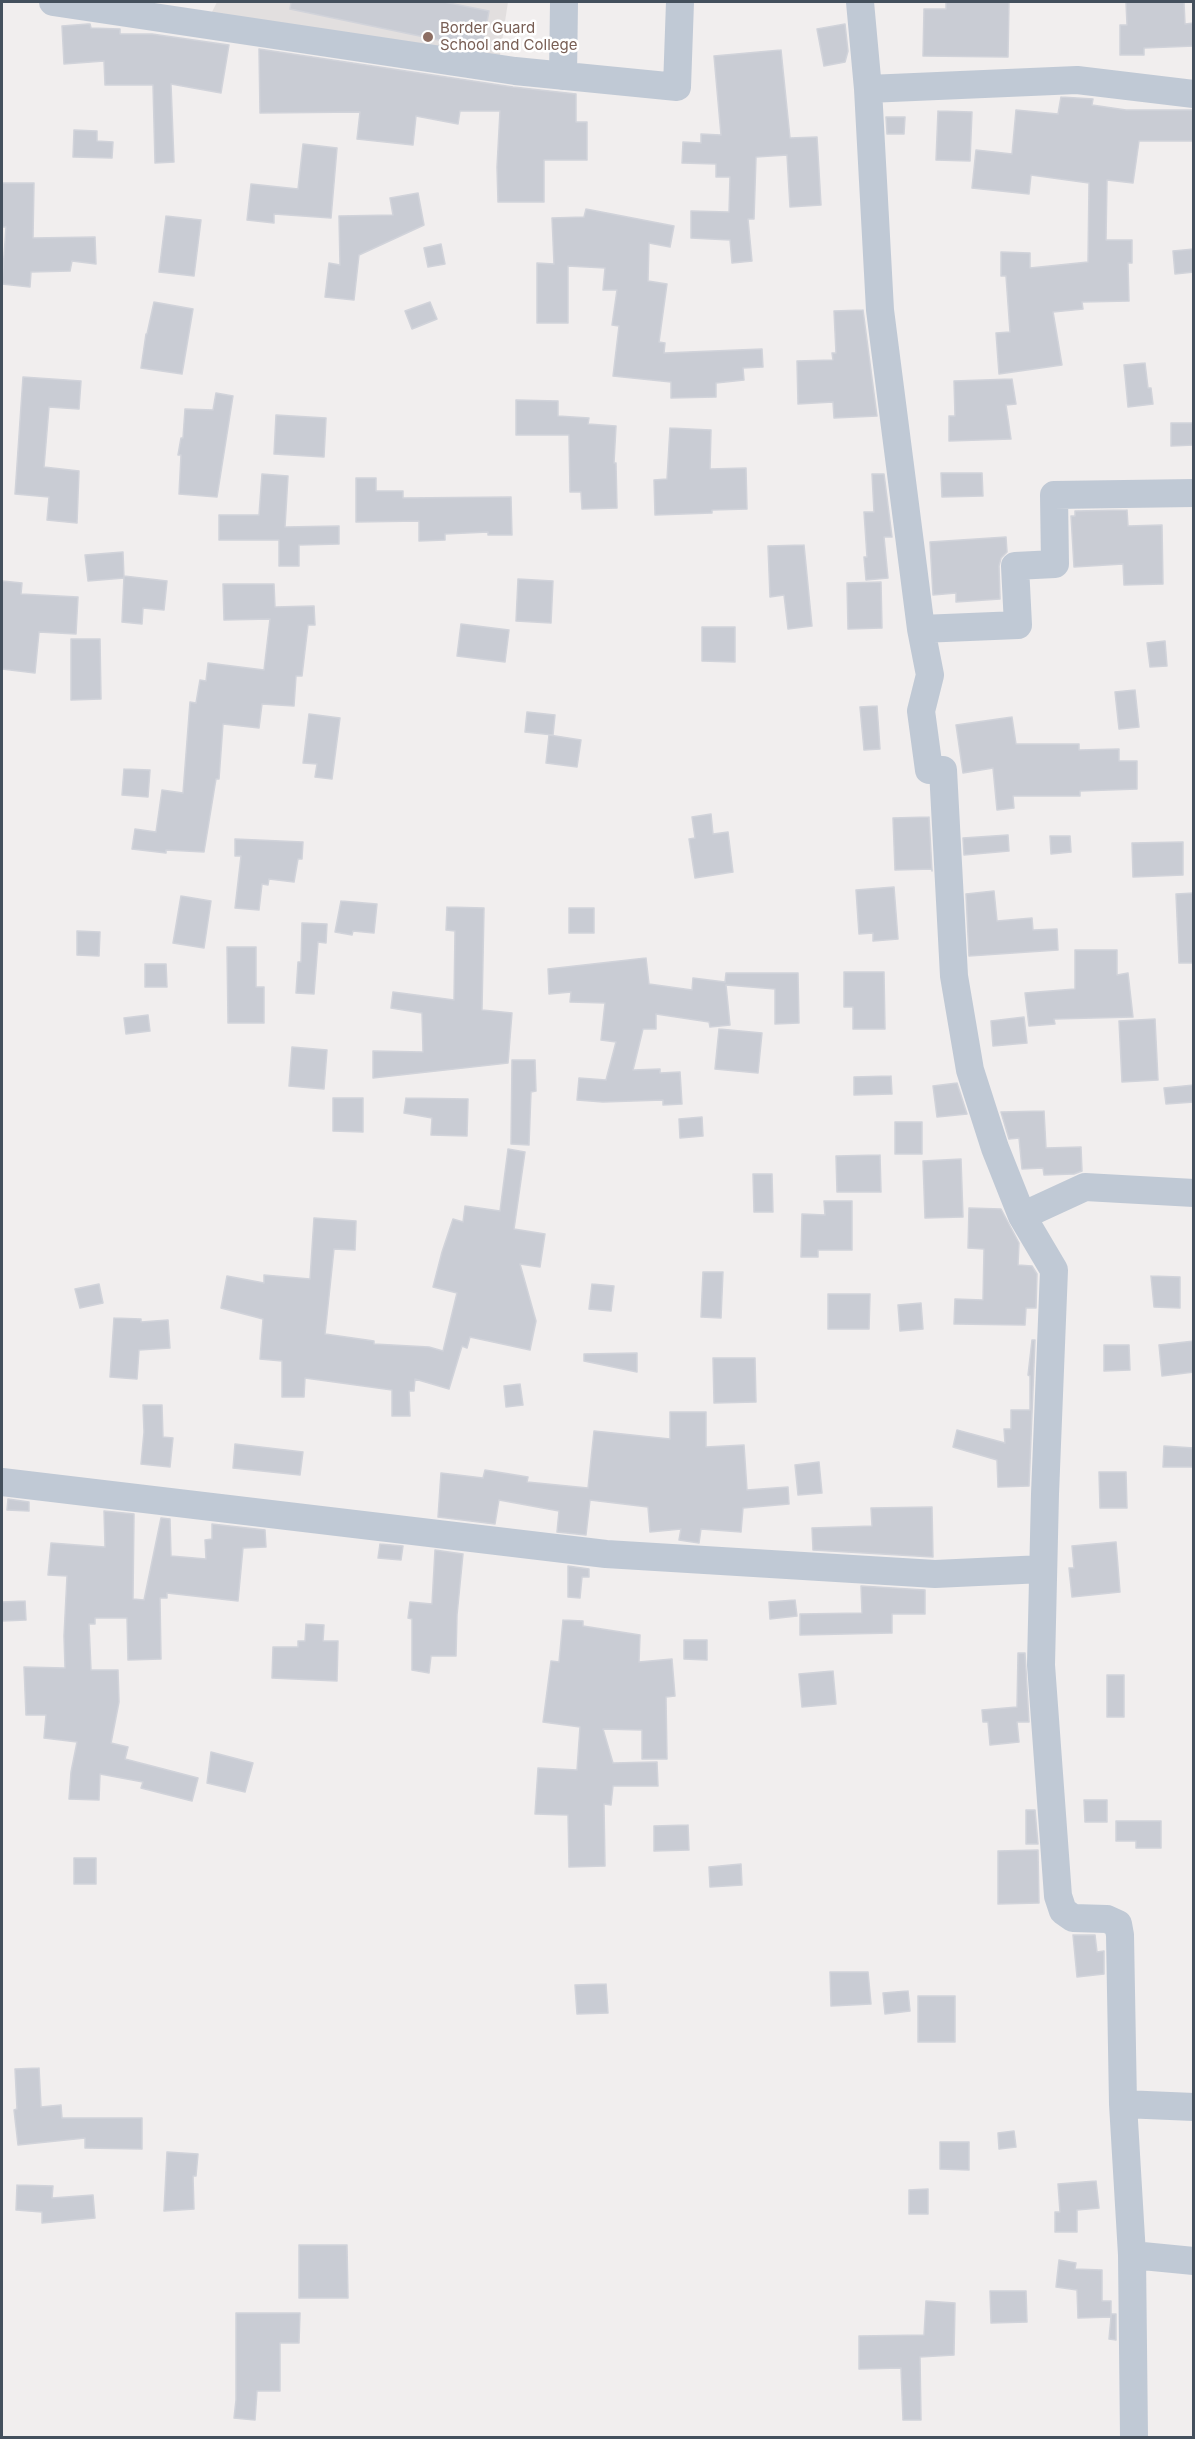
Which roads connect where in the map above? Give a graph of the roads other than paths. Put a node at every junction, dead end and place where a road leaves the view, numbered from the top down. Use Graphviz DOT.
graph roads {
  1 [pos="53,2"];
  2 [pos="564,2"];
  3 [pos="680,2"];
  4 [pos="860,2"];
  5 [pos="562,76"];
  6 [pos="868,89"];
  7 [pos="1194,94"];
  8 [pos="1194,493"];
  9 [pos="921,629"];
  10 [pos="1194,1192"];
  11 [pos="1022,1216"];
  12 [pos="2,1482"];
  13 [pos="1043,1569"];
  14 [pos="1122,2104"];
  15 [pos="1194,2107"];
  16 [pos="1132,2255"];
  17 [pos="1194,2261"];
  18 [pos="1134,2438"];
  1 -- 5 [label="street"];
  2 -- 5 [label="street"];
  3 -- 5 [label="street"];
  4 -- 6 [label="street"];
  6 -- 7 [label="street"];
  6 -- 9 [label="street"];
  8 -- 9 [label="street"];
  9 -- 11 [label="street"];
  10 -- 11 [label="street"];
  11 -- 13 [label="street"];
  12 -- 13 [label="street"];
  13 -- 14 [label="street"];
  14 -- 15 [label="street"];
  14 -- 16 [label="street"];
  16 -- 17 [label="street"];
  16 -- 18 [label="street"];
}
